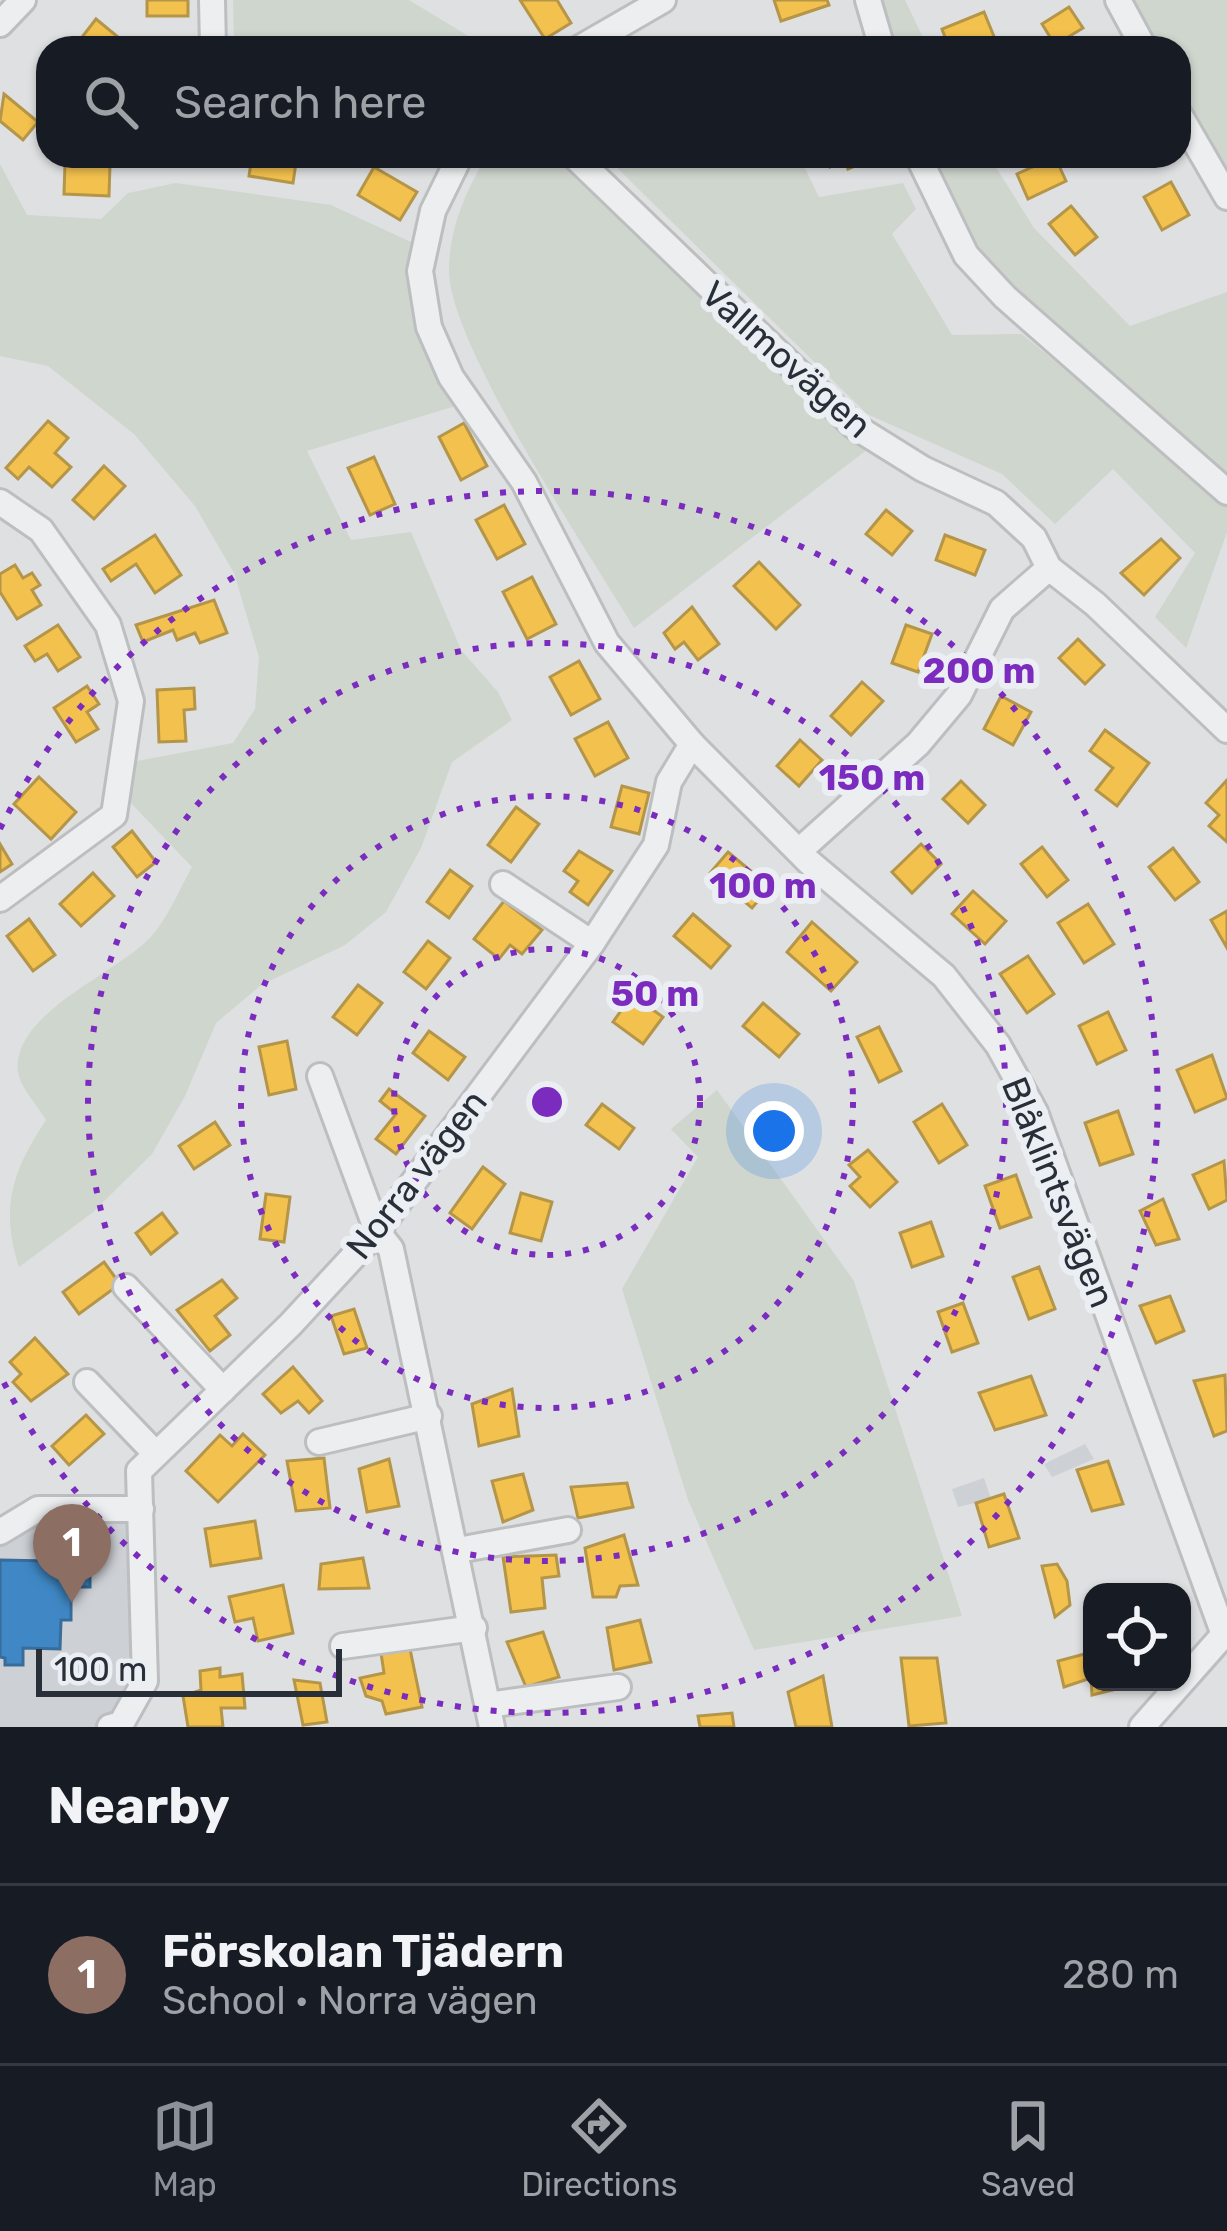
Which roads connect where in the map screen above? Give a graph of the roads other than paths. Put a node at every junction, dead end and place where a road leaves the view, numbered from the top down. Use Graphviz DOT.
graph roads {
  1 [pos="23,0"];
  2 [pos="212,0"];
  3 [pos="663,0"];
  4 [pos="868,0"];
  5 [pos="1118,0"];
  6 [pos="0,24"];
  7 [pos="213,36"];
  8 [pos="601,36"];
  9 [pos="878,36"];
  10 [pos="1138,36"];
  11 [pos="1191,134"];
  12 [pos="451,168"];
  13 [pos="586,168"];
  14 [pos="924,168"];
  15 [pos="1227,196"];
  16 [pos="1227,492"];
  17 [pos="0,502"];
  18 [pos="1048,568"];
  19 [pos="1227,730"];
  20 [pos="692,744"];
  21 [pos="799,851"];
  22 [pos="503,884"];
  23 [pos="0,899"];
  24 [pos="592,943"];
  25 [pos="320,1076"];
  26 [pos="377,1231"];
  27 [pos="126,1287"];
  28 [pos="87,1382"];
  29 [pos="223,1390"];
  30 [pos="430,1416"];
  31 [pos="319,1442"];
  32 [pos="156,1454"];
  33 [pos="141,1509"];
  34 [pos="568,1530"];
  35 [pos="1,1532"];
  36 [pos="458,1550"];
  37 [pos="474,1628"];
  38 [pos="1226,1633"];
  39 [pos="343,1646"];
  40 [pos="619,1687"];
  41 [pos="490,1716"];
  42 [pos="110,1727"];
  43 [pos="1142,1727"];
  1 -- 6 [label="street"];
  2 -- 7 [label="street"];
  3 -- 8 [label="street"];
  4 -- 9 [label="street"];
  5 -- 10 [label="street"];
  11 -- 15 [label="street"];
  12 -- 20 [label="street, Blåklintsvägen"];
  13 -- 18 [label="street, Vallmovägen"];
  14 -- 16 [label="street"];
  17 -- 23 [label="street"];
  18 -- 19 [label="street, Vallmovägen"];
  18 -- 21 [label="street"];
  20 -- 21 [label="street, Blåklintsvägen"];
  20 -- 24 [label="street, Norra vägen"];
  21 -- 38 [label="street, Blåklintsvägen"];
  22 -- 24 [label="street"];
  24 -- 26 [label="street, Norra vägen"];
  25 -- 26 [label="street"];
  26 -- 29 [label="street, Norra vägen"];
  26 -- 30 [label="street"];
  27 -- 29 [label="street"];
  28 -- 32 [label="street"];
  29 -- 32 [label="street, Norra vägen"];
  30 -- 31 [label="street"];
  30 -- 36 [label="street"];
  32 -- 33 [label="street"];
  33 -- 35 [label="street"];
  33 -- 42 [label="street"];
  34 -- 36 [label="street"];
  36 -- 37 [label="street"];
  37 -- 39 [label="street"];
  37 -- 41 [label="street"];
  38 -- 43 [label="street"];
  40 -- 41 [label="street"];
}
